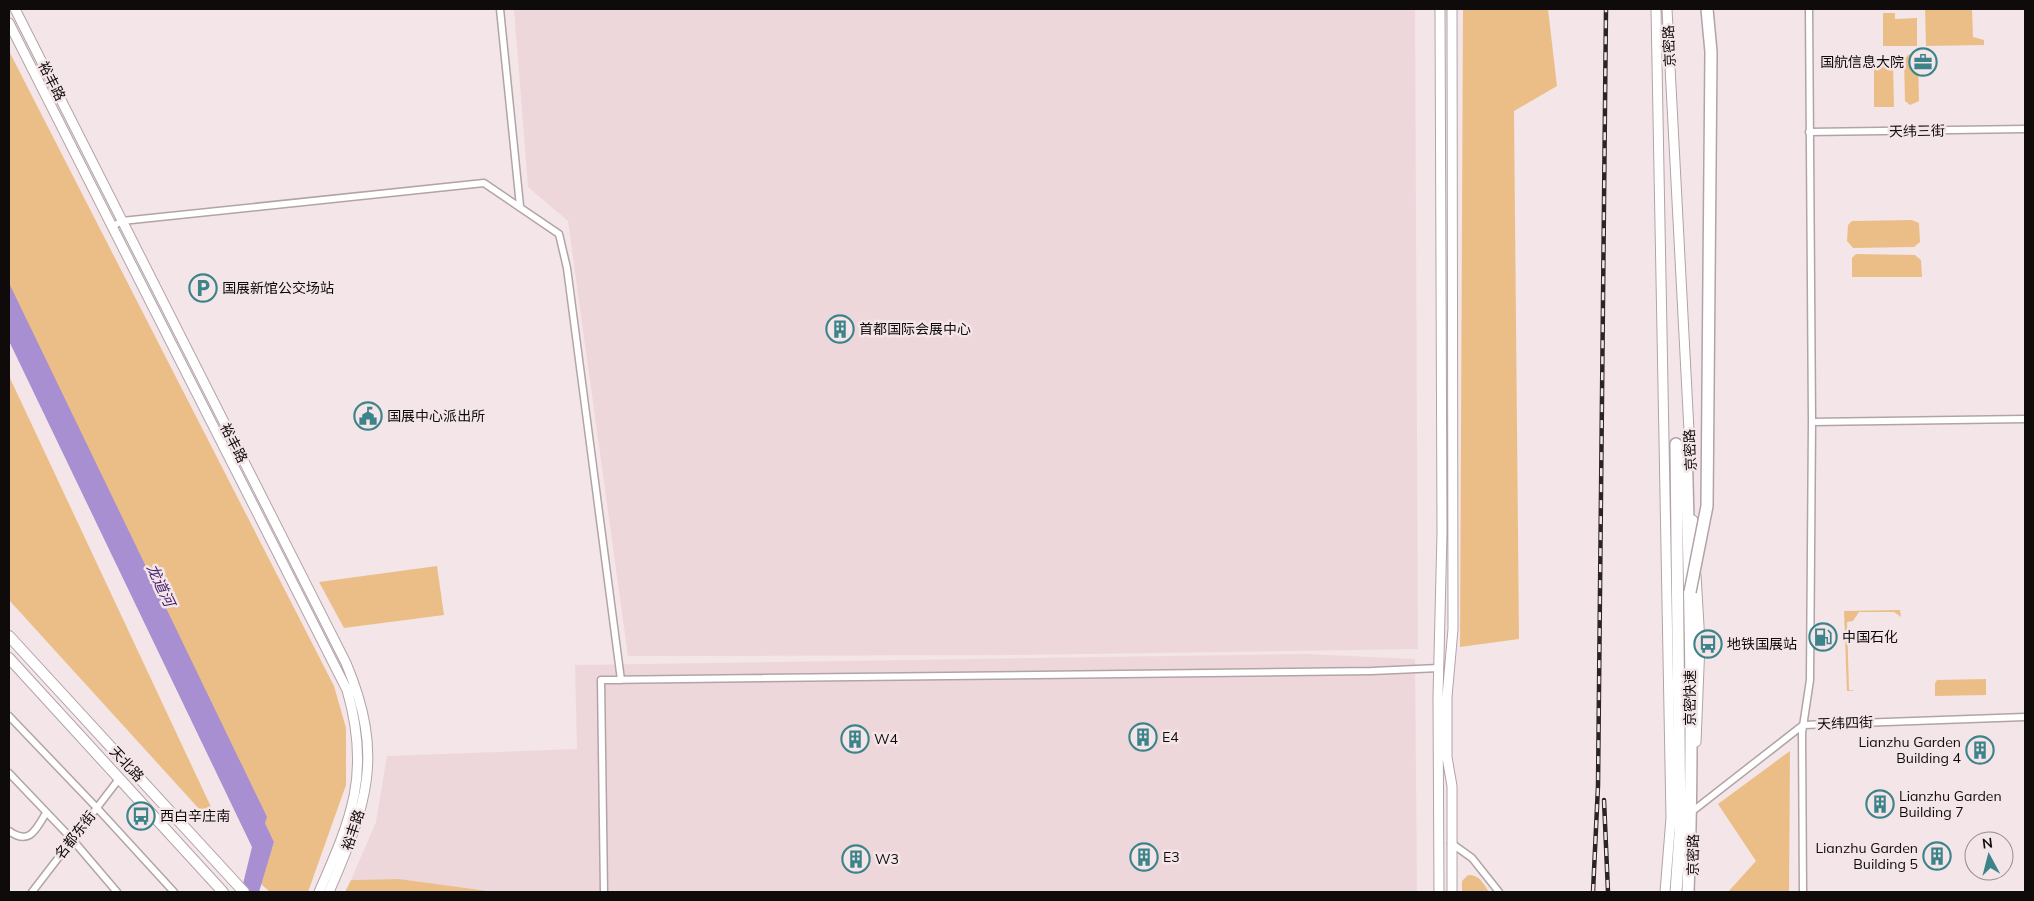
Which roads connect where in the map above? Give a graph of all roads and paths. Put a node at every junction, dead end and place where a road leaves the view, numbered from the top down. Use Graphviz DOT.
graph roads {
  1 [pos="15,9"];
  2 [pos="500,9"];
  3 [pos="1440,9"];
  4 [pos="1452,9"];
  5 [pos="1656,9"];
  6 [pos="1667,9"];
  7 [pos="1707,9"];
  8 [pos="1809,9"];
  9 [pos="9,23"];
  10 [pos="2025,129"];
  11 [pos="1809,132"];
  12 [pos="520,206"];
  13 [pos="122,221"];
  14 [pos="113,226"];
  15 [pos="2025,419"];
  16 [pos="1812,422"];
  17 [pos="1690,592"];
  18 [pos="9,636"];
  19 [pos="9,658"];
  20 [pos="1439,668"];
  21 [pos="621,680"];
  22 [pos="9,716"];
  23 [pos="2025,717"];
  24 [pos="1804,724"];
  25 [pos="9,773"];
  26 [pos="119,779"];
  27 [pos="97,808"];
  28 [pos="1694,810"];
  29 [pos="46,813"];
  30 [pos="9,831"];
  31 [pos="71,838"];
  32 [pos="1451,842"];
  33 [pos="240,889"];
  34 [pos="32,892"];
  35 [pos="117,892"];
  36 [pos="174,892"];
  37 [pos="223,892"];
  38 [pos="320,892"];
  39 [pos="329,892"];
  40 [pos="604,892"];
  41 [pos="1439,892"];
  42 [pos="1452,892"];
  43 [pos="1499,892"];
  44 [pos="1665,892"];
  45 [pos="1676,892"];
  46 [pos="1690,892"];
  47 [pos="1803,892"];
  1 -- 13 [label="street, 裕丰路"];
  2 -- 12 [label="street"];
  3 -- 20 [label="street"];
  4 -- 32 [label="street"];
  5 -- 44 [label="street, 京密路"];
  6 -- 28 [label="street, 京密路"];
  7 -- 17 [label="highway, bridge"];
  8 -- 11 [label="street"];
  9 -- 14 [label="street, 裕丰路"];
  10 -- 11 [label="street, 天纬三街"];
  11 -- 16 [label="street"];
  12 -- 13 [label="street"];
  12 -- 21 [label="street"];
  13 -- 14 [label="street"];
  13 -- 39 [label="street, 裕丰路"];
  14 -- 38 [label="street, 裕丰路"];
  15 -- 16 [label="street"];
  16 -- 24 [label="street"];
  17 -- 45 [label="highway, 京密快速, bridge"];
  17 -- 46 [label="highway, 京密快速"];
  18 -- 33 [label="main road, 天北路"];
  19 -- 26 [label="main road, 天北路"];
  20 -- 21 [label="street"];
  20 -- 41 [label="street"];
  21 -- 40 [label="street"];
  22 -- 27 [label="street"];
  23 -- 24 [label="street, 天纬四街"];
  24 -- 28 [label="street, 天纬四街"];
  24 -- 47 [label="street"];
  25 -- 29 [label="street"];
  26 -- 27 [label="street, 名都东街"];
  26 -- 37 [label="main road, 天北路"];
  27 -- 31 [label="street, 名都东街"];
  27 -- 36 [label="street"];
  28 -- 46 [label="street, 京密路"];
  29 -- 30 [label="street"];
  29 -- 31 [label="street"];
  31 -- 34 [label="street, 名都东街"];
  31 -- 35 [label="street"];
  32 -- 42 [label="street"];
  32 -- 43 [label="street"];
}
